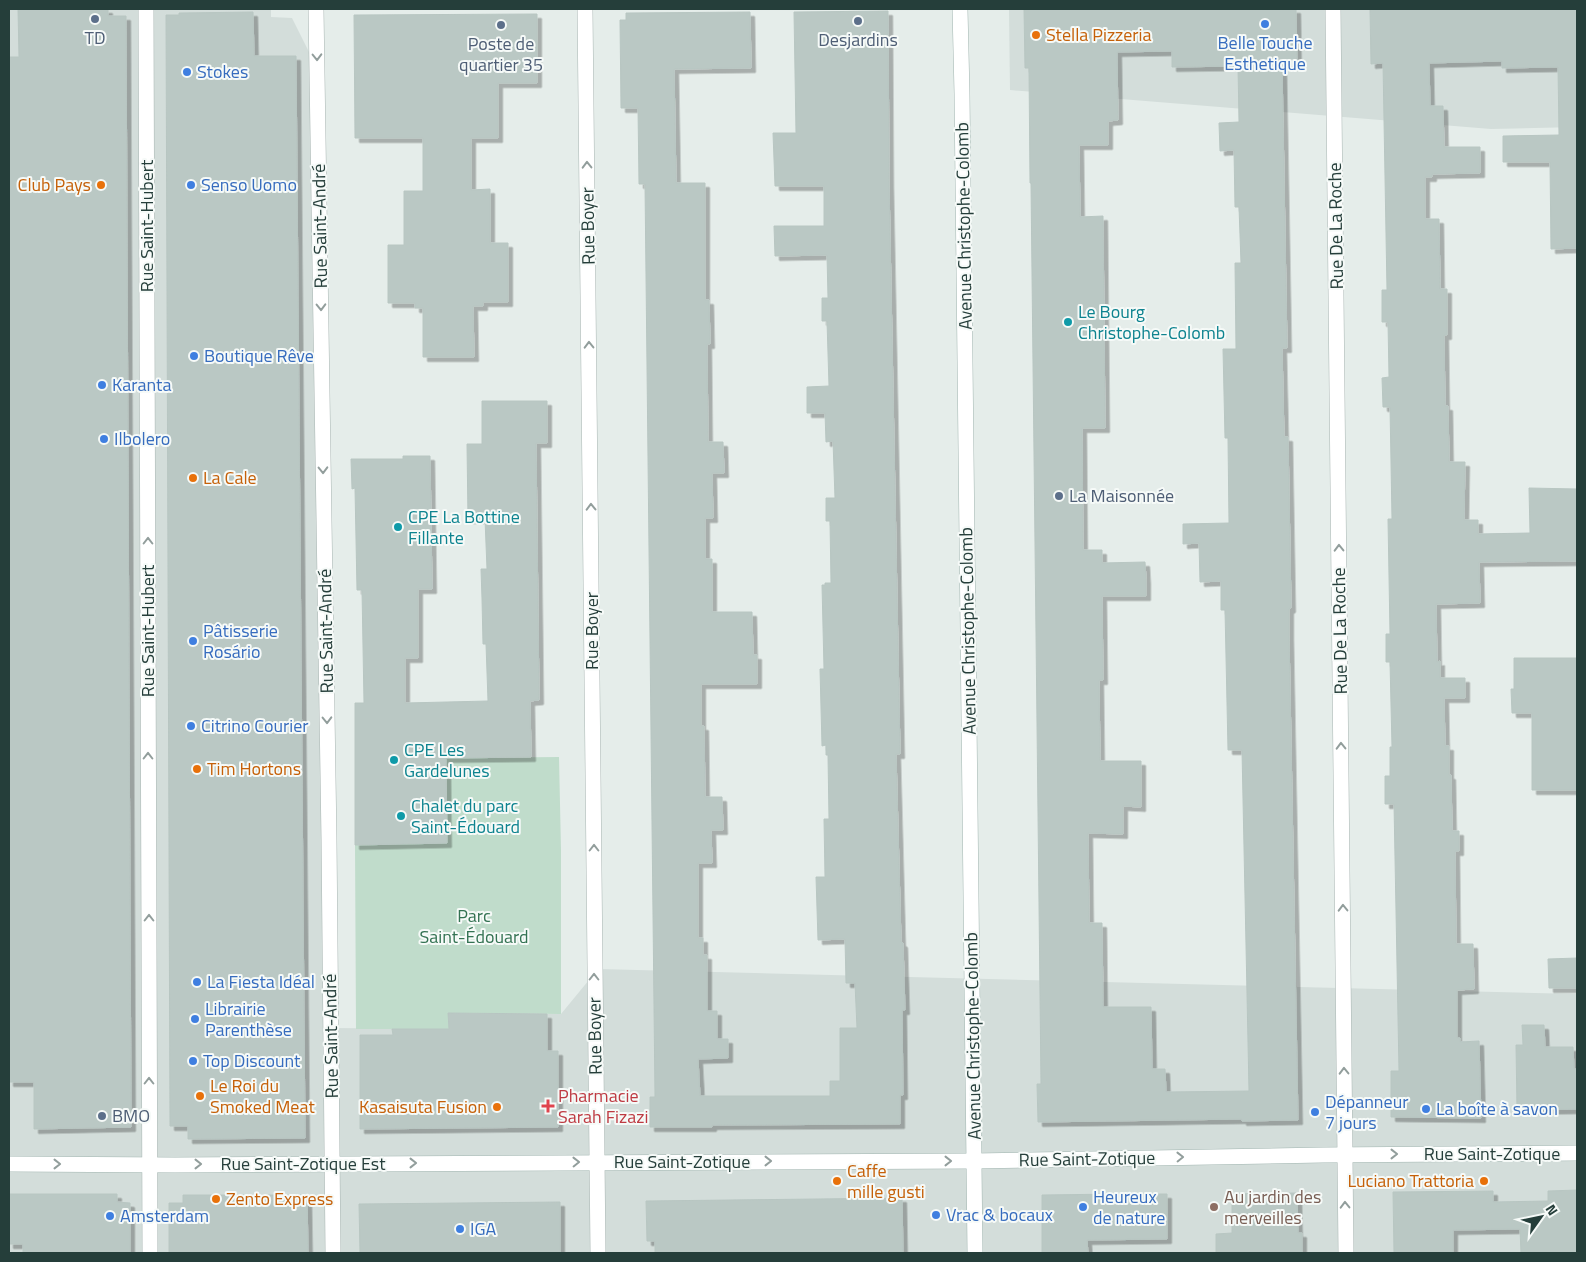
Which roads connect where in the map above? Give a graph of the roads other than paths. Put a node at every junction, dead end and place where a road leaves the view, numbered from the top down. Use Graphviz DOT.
graph roads {
  1 [pos="146,9"];
  2 [pos="316,9"];
  3 [pos="585,9"];
  4 [pos="960,9"];
  5 [pos="1333,9"];
  6 [pos="1577,1153"];
  7 [pos="1345,1154"];
  8 [pos="974,1161"];
  9 [pos="597,1162"];
  10 [pos="9,1164"];
  11 [pos="150,1164"];
  12 [pos="332,1164"];
  13 [pos="150,1253"];
  14 [pos="333,1253"];
  15 [pos="598,1253"];
  16 [pos="975,1253"];
  17 [pos="1346,1253"];
  11 -- 1 [label="street, Rue Saint-Hubert, one-way"];
  2 -- 12 [label="street, Rue Saint-André, one-way"];
  9 -- 3 [label="street, Rue Boyer, one-way"];
  4 -- 8 [label="street, Avenue Christophe-Colomb"];
  7 -- 5 [label="street, Rue De La Roche, one-way"];
  7 -- 6 [label="street, Rue Saint-Zotique, one-way"];
  8 -- 7 [label="street, Rue Saint-Zotique, one-way"];
  17 -- 7 [label="street, Rue De La Roche, one-way"];
  9 -- 8 [label="street, Rue Saint-Zotique, one-way"];
  8 -- 16 [label="street, Avenue Christophe-Colomb"];
  12 -- 9 [label="street, Rue Saint-Zotique Est, one-way"];
  9 -- 15 [label="street, Rue Boyer"];
  10 -- 11 [label="street, Rue Saint-Zotique Est, one-way"];
  11 -- 12 [label="street, Rue Saint-Zotique Est, one-way"];
  11 -- 13 [label="street, Rue Saint-Hubert"];
  12 -- 14 [label="street, Rue Saint-André"];
}
